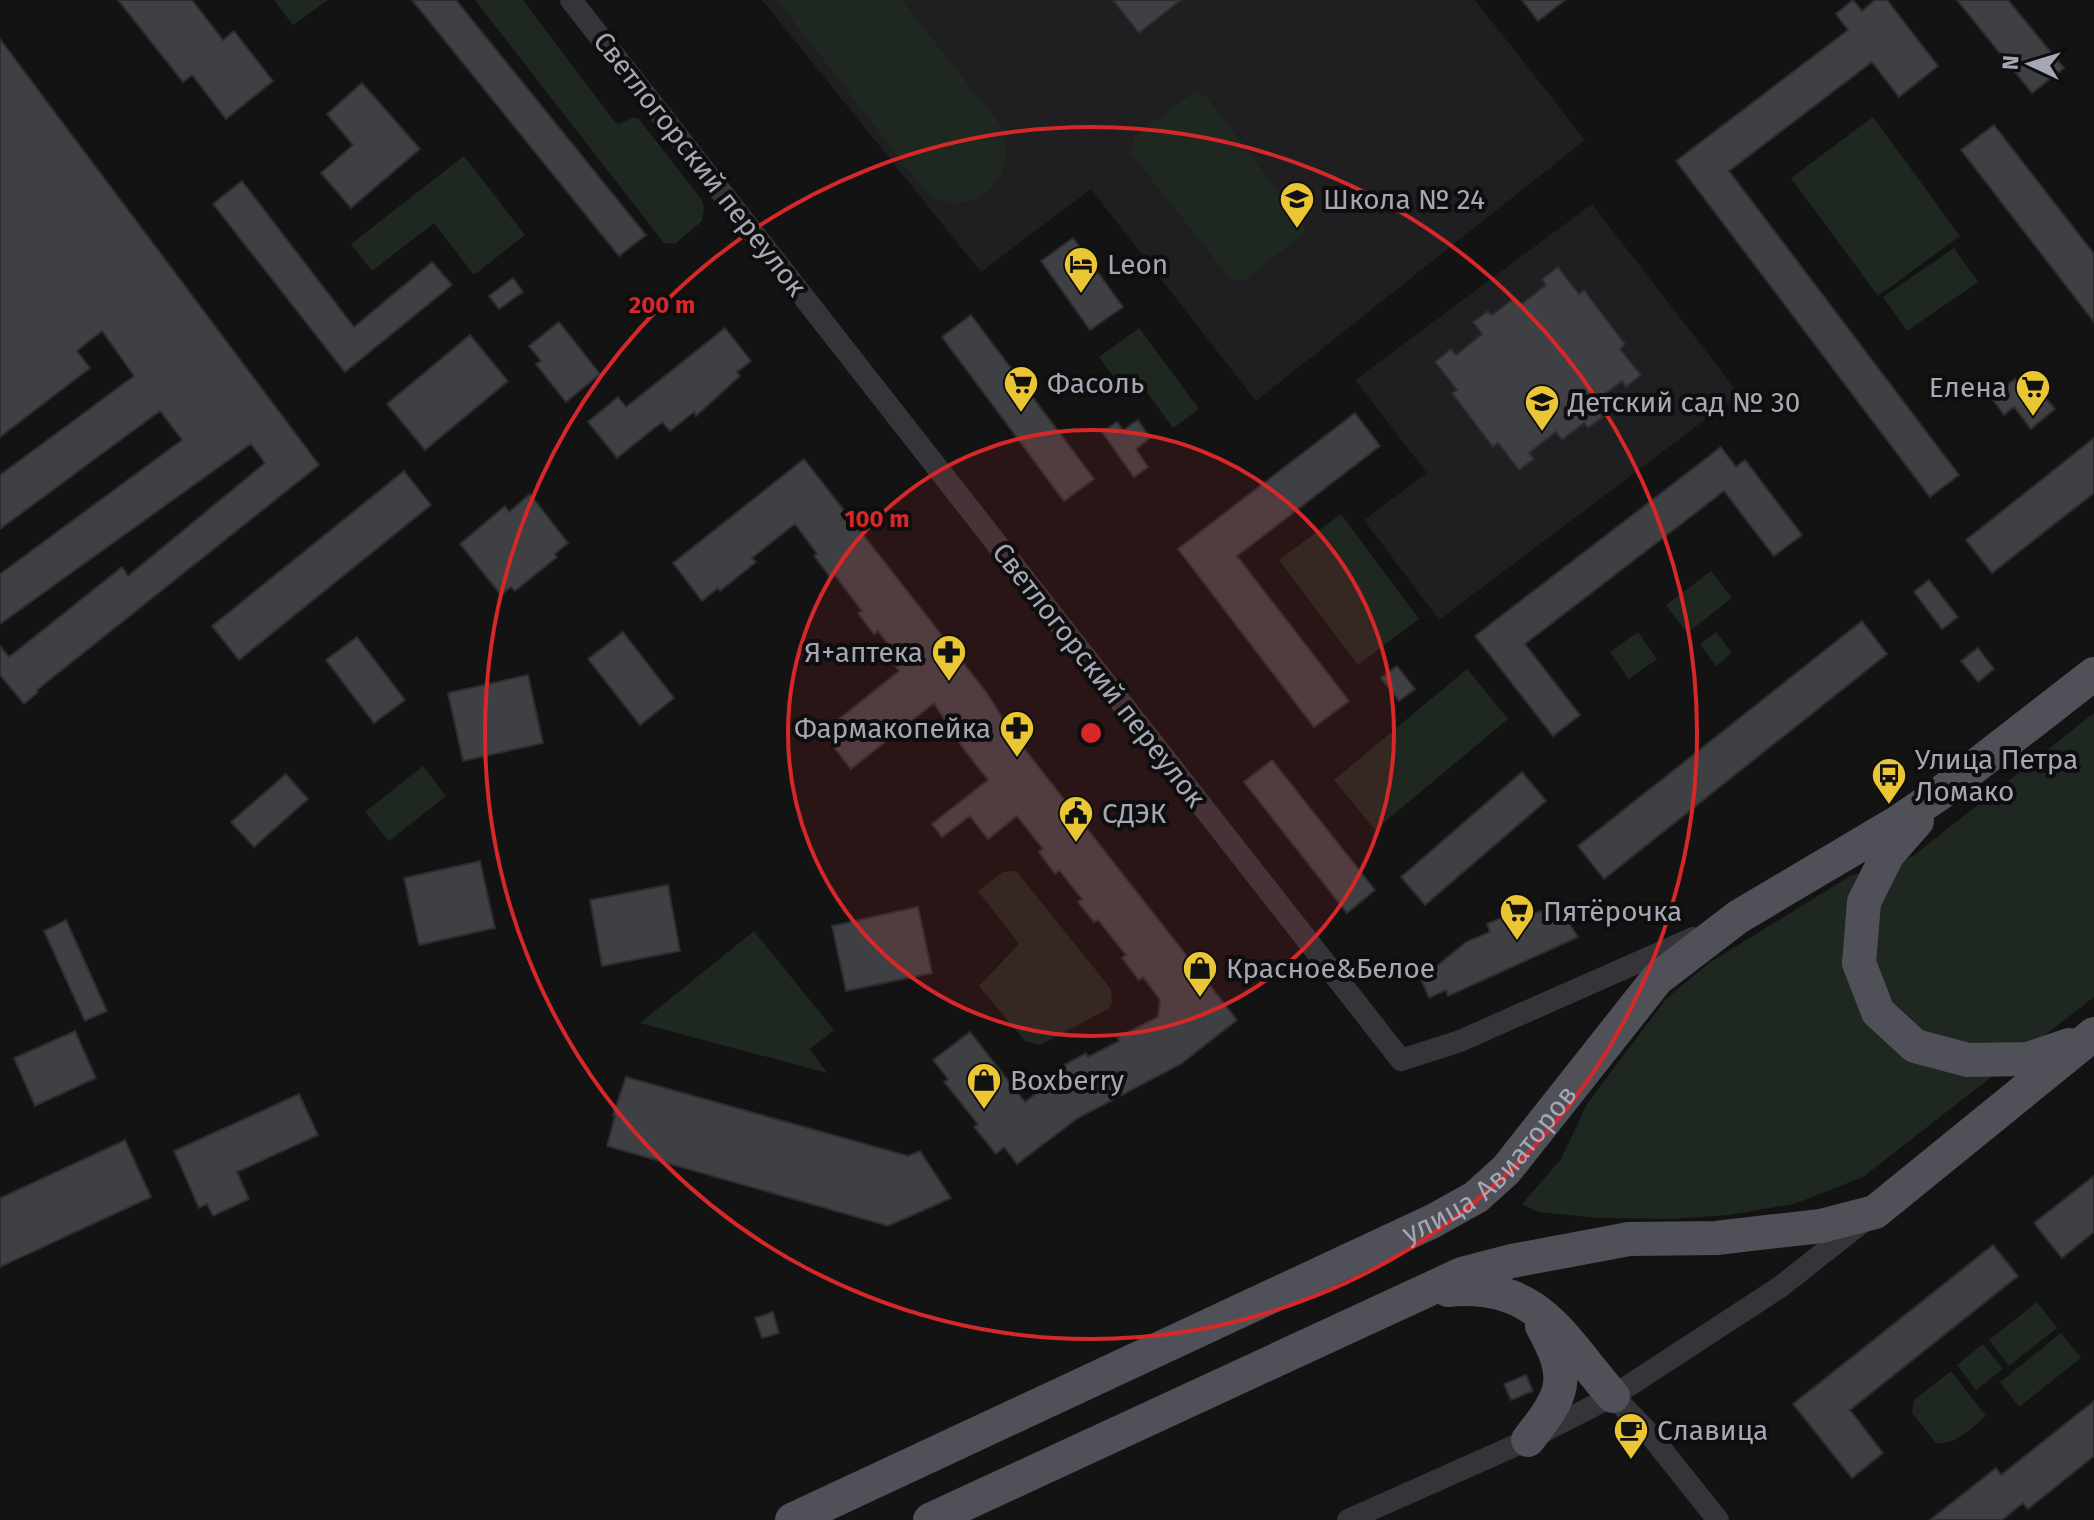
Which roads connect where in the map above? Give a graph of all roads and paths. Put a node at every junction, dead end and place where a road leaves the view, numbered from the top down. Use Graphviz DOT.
graph roads {
  1 [pos="571,0"];
  2 [pos="2094,674"];
  3 [pos="1942,792"];
  4 [pos="1738,917"];
  5 [pos="2091,1036"];
  6 [pos="1875,1212"];
  7 [pos="1423,1292"];
  8 [pos="1532,1308"];
  9 [pos="1613,1396"];
  10 [pos="1528,1440"];
  11 [pos="792,1520"];
  12 [pos="930,1520"];
  13 [pos="1348,1520"];
  14 [pos="1718,1520"];
  1 -- 4 [label="street, Светлогорский переулок"];
  2 -- 3 [label="main road, улица Авиаторов"];
  3 -- 4 [label="main road, улица Авиаторов"];
  3 -- 5 [label="main road"];
  4 -- 11 [label="main road, улица Авиаторов"];
  5 -- 6 [label="main road"];
  6 -- 7 [label="main road"];
  6 -- 9 [label="street"];
  7 -- 8 [label="main road"];
  7 -- 12 [label="main road"];
  8 -- 9 [label="main road"];
  8 -- 10 [label="main road"];
  9 -- 10 [label="street"];
  9 -- 14 [label="street"];
  10 -- 13 [label="street"];
}
